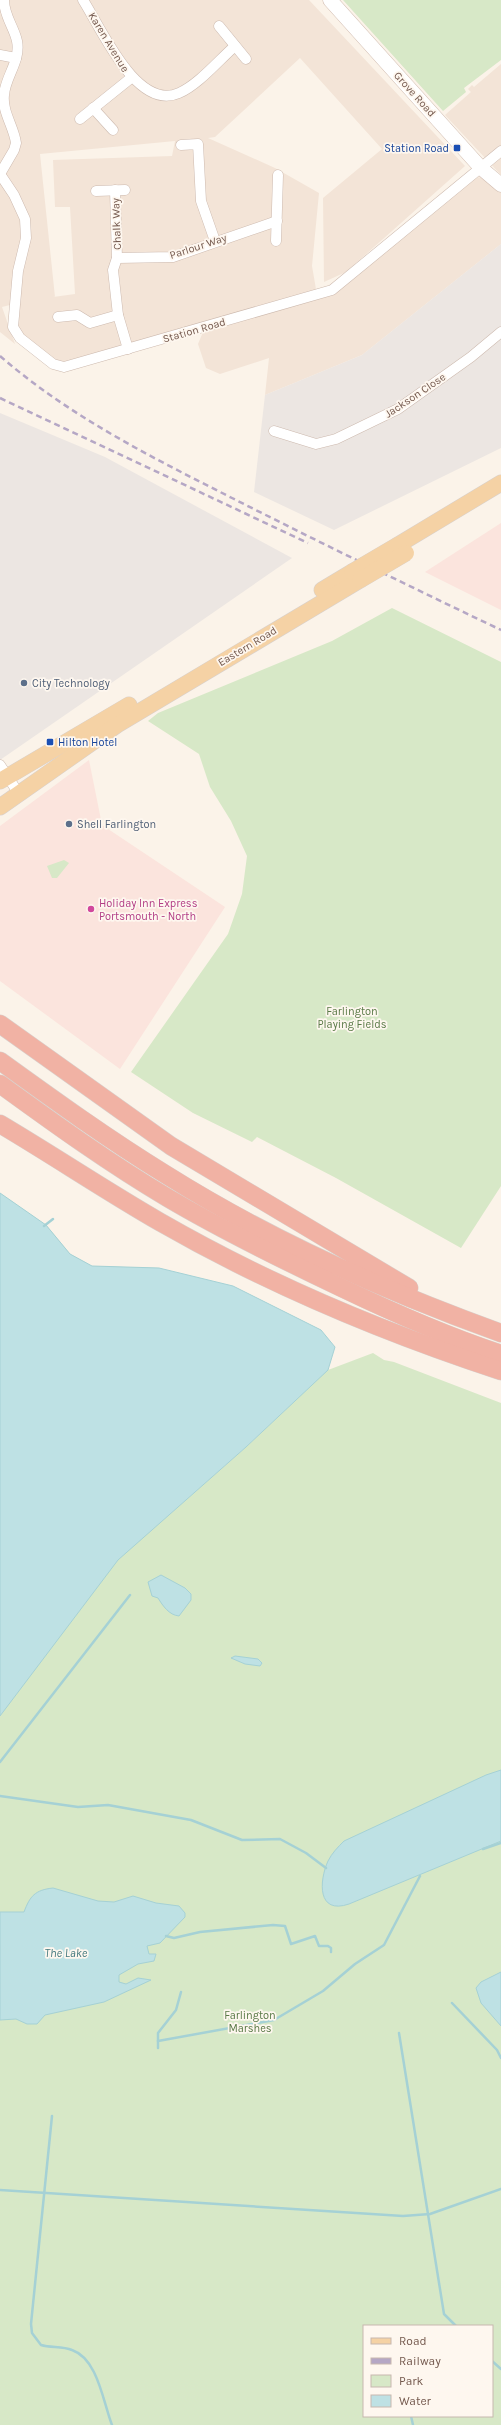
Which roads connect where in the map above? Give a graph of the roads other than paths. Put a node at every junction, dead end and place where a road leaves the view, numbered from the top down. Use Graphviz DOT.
graph roads {
  1 [pos="4,0"];
  2 [pos="83,0"];
  3 [pos="330,0"];
  4 [pos="219,26"];
  5 [pos="235,46"];
  6 [pos="0,55"];
  7 [pos="16,58"];
  8 [pos="246,59"];
  9 [pos="131,78"];
  10 [pos="93,108"];
  11 [pos="80,119"];
  12 [pos="113,130"];
  13 [pos="181,145"];
  14 [pos="501,151"];
  15 [pos="481,168"];
  16 [pos="0,174"];
  17 [pos="278,175"];
  18 [pos="501,185"];
  19 [pos="96,191"];
  20 [pos="277,221"];
  21 [pos="215,241"];
  22 [pos="276,241"];
  23 [pos="117,258"];
  24 [pos="118,315"];
  25 [pos="58,317"];
  26 [pos="501,332"];
  27 [pos="128,349"];
  28 [pos="274,431"];
  29 [pos="501,483"];
  30 [pos="501,496"];
  31 [pos="402,549"];
  32 [pos="356,576"];
  33 [pos="3,775"];
  34 [pos="19,794"];
  35 [pos="0,807"];
  36 [pos="0,1024"];
  37 [pos="0,1061"];
  38 [pos="0,1084"];
  39 [pos="0,1124"];
  40 [pos="460,1318"];
  41 [pos="501,1333"];
  42 [pos="501,1354"];
  43 [pos="501,1370"];
  1 -- 7 [label="street"];
  2 -- 9 [label="street, Karen Avenue"];
  3 -- 15 [label="street, Grove Road"];
  4 -- 5 [label="street"];
  5 -- 8 [label="street"];
  5 -- 9 [label="street, Karen Avenue"];
  6 -- 7 [label="street"];
  7 -- 16 [label="street"];
  9 -- 10 [label="street"];
  10 -- 11 [label="street"];
  10 -- 12 [label="street"];
  13 -- 21 [label="street"];
  14 -- 15 [label="street, Station Road"];
  15 -- 18 [label="street, Grove Road"];
  15 -- 27 [label="street, Station Road"];
  16 -- 27 [label="street, Station Road"];
  17 -- 20 [label="street"];
  19 -- 23 [label="street, Chalk Way"];
  20 -- 21 [label="street, Parlour Way"];
  20 -- 22 [label="street"];
  21 -- 23 [label="street, Parlour Way"];
  23 -- 24 [label="street"];
  24 -- 25 [label="street"];
  24 -- 27 [label="street"];
  26 -- 28 [label="street, Jackson Close"];
  29 -- 31 [label="main road, Eastern Road"];
  30 -- 31 [label="main road, Eastern Road"];
  31 -- 32 [label="main road, Eastern Road, bridge"];
  32 -- 33 [label="main road, Eastern Road"];
  32 -- 34 [label="main road, Eastern Road"];
  33 -- 34 [label="street"];
  34 -- 35 [label="main road, Eastern Road"];
  36 -- 40 [label="highway"];
  37 -- 40 [label="highway"];
  38 -- 42 [label="highway"];
  39 -- 43 [label="highway"];
  40 -- 41 [label="highway"];
}
